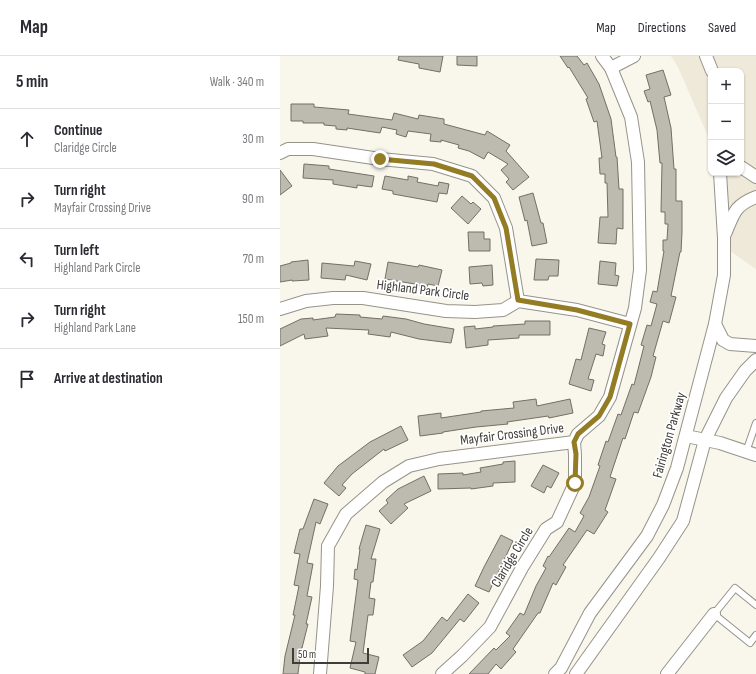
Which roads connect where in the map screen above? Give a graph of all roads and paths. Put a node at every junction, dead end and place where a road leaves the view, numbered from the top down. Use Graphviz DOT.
graph roads {
  1 [pos="602,56"];
  2 [pos="634,56"];
  3 [pos="706,56"];
  4 [pos="611,68"];
  5 [pos="711,68"];
  6 [pos="280,153"];
  7 [pos="744,169"];
  8 [pos="720,176"];
  9 [pos="756,177"];
  10 [pos="756,197"];
  11 [pos="724,238"];
  12 [pos="518,300"];
  13 [pos="280,309"];
  14 [pos="630,324"];
  15 [pos="716,324"];
  16 [pos="756,346"];
  17 [pos="756,360"];
  18 [pos="756,423"];
  19 [pos="686,436"];
  20 [pos="705,440"];
  21 [pos="574,442"];
  22 [pos="751,454"];
  23 [pos="756,605"];
  24 [pos="714,614"];
  25 [pos="756,635"];
  26 [pos="320,674"];
  27 [pos="442,674"];
  28 [pos="555,674"];
  29 [pos="576,674"];
  30 [pos="667,674"];
  1 -- 4 [label="street, Mayfair Crossing Drive"];
  2 -- 4 [label="street"];
  3 -- 5 [label="street"];
  4 -- 14 [label="street, Mayfair Crossing Drive"];
  6 -- 12 [label="street"];
  7 -- 9 [label="street"];
  8 -- 11 [label="street, Fairington Parkway"];
  10 -- 11 [label="street"];
  11 -- 15 [label="street, Fairington Parkway"];
  12 -- 13 [label="street, Highland Park Circle"];
  12 -- 14 [label="street"];
  14 -- 21 [label="street, Mayfair Crossing Drive"];
  15 -- 16 [label="street"];
  15 -- 19 [label="street, Fairington Parkway"];
  17 -- 20 [label="street"];
  18 -- 22 [label="lane"];
  19 -- 20 [label="street"];
  19 -- 28 [label="street, Fairington Parkway"];
  20 -- 22 [label="street"];
  20 -- 29 [label="street"];
  21 -- 26 [label="street, Mayfair Crossing Drive"];
  21 -- 27 [label="street, Claridge Circle"];
  23 -- 24 [label="lane"];
  24 -- 25 [label="lane"];
  24 -- 30 [label="street"];
}
